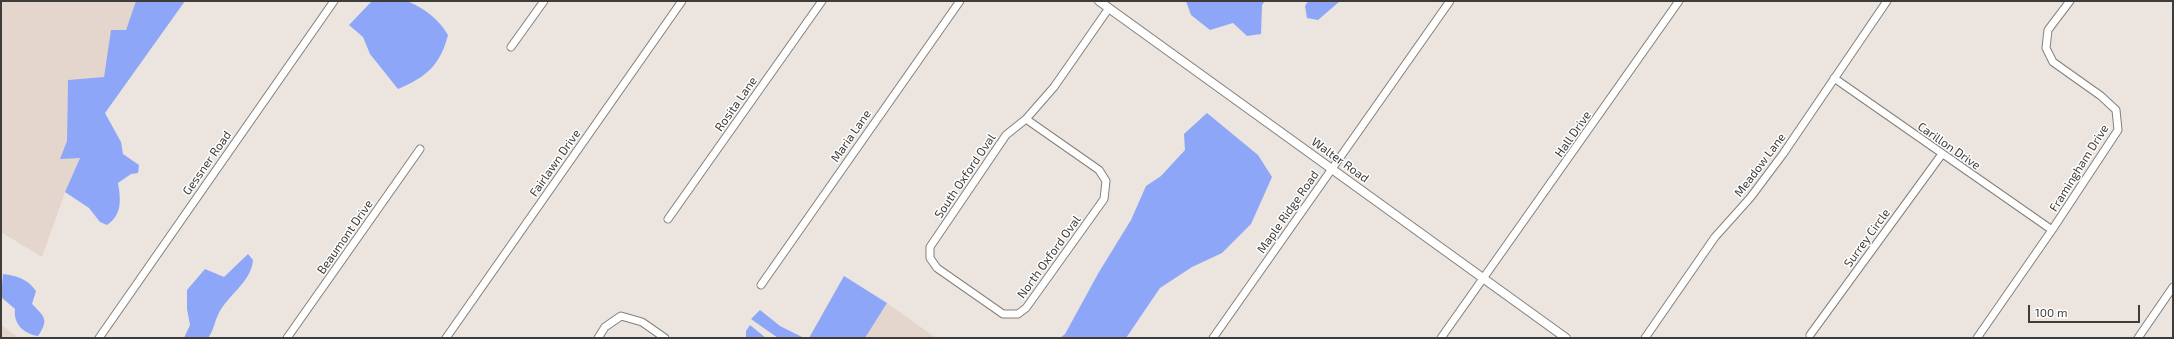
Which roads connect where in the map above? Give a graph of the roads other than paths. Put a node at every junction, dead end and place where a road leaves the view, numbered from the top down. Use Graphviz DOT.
graph roads {
  1 [pos="334,1"];
  2 [pos="544,1"];
  3 [pos="682,1"];
  4 [pos="822,1"];
  5 [pos="960,1"];
  6 [pos="1099,1"];
  7 [pos="1450,1"];
  8 [pos="1679,1"];
  9 [pos="1887,1"];
  10 [pos="2070,1"];
  11 [pos="1109,8"];
  12 [pos="511,47"];
  13 [pos="1834,78"];
  14 [pos="1026,119"];
  15 [pos="420,149"];
  16 [pos="1942,154"];
  17 [pos="1331,169"];
  18 [pos="668,219"];
  19 [pos="2052,230"];
  20 [pos="1484,279"];
  21 [pos="761,284"];
  22 [pos="2173,287"];
  23 [pos="1003,314"];
  24 [pos="1810,335"];
  25 [pos="98,338"];
  26 [pos="287,338"];
  27 [pos="446,338"];
  28 [pos="598,338"];
  29 [pos="665,338"];
  30 [pos="1213,338"];
  31 [pos="1441,338"];
  32 [pos="1566,338"];
  33 [pos="1645,338"];
  34 [pos="1977,338"];
  35 [pos="2138,338"];
  1 -- 25 [label="street, Gessner Road"];
  2 -- 12 [label="street"];
  3 -- 27 [label="street, Fairlawn Drive"];
  4 -- 18 [label="street, Rosita Lane"];
  5 -- 21 [label="street, Maria Lane"];
  6 -- 11 [label="street, Walter Road"];
  7 -- 17 [label="street, Maple Ridge Road"];
  8 -- 20 [label="street, Hall Drive"];
  9 -- 13 [label="street, Meadow Lane"];
  10 -- 19 [label="street, Framingham Drive"];
  11 -- 14 [label="street, South Oxford Oval"];
  11 -- 17 [label="street, Walter Road"];
  13 -- 16 [label="street, Carillon Drive"];
  13 -- 33 [label="street, Meadow Lane"];
  14 -- 23 [label="street, South Oxford Oval"];
  14 -- 23 [label="street, North Oxford Oval"];
  15 -- 26 [label="street, Beaumont Drive"];
  16 -- 19 [label="street, Carillon Drive"];
  16 -- 24 [label="street, Surrey Circle"];
  17 -- 20 [label="street, Walter Road"];
  17 -- 30 [label="street, Maple Ridge Road"];
  19 -- 34 [label="street, Framingham Drive"];
  20 -- 31 [label="street, Hall Drive"];
  20 -- 32 [label="street, Walter Road"];
  22 -- 35 [label="street"];
  28 -- 29 [label="street"];
}
